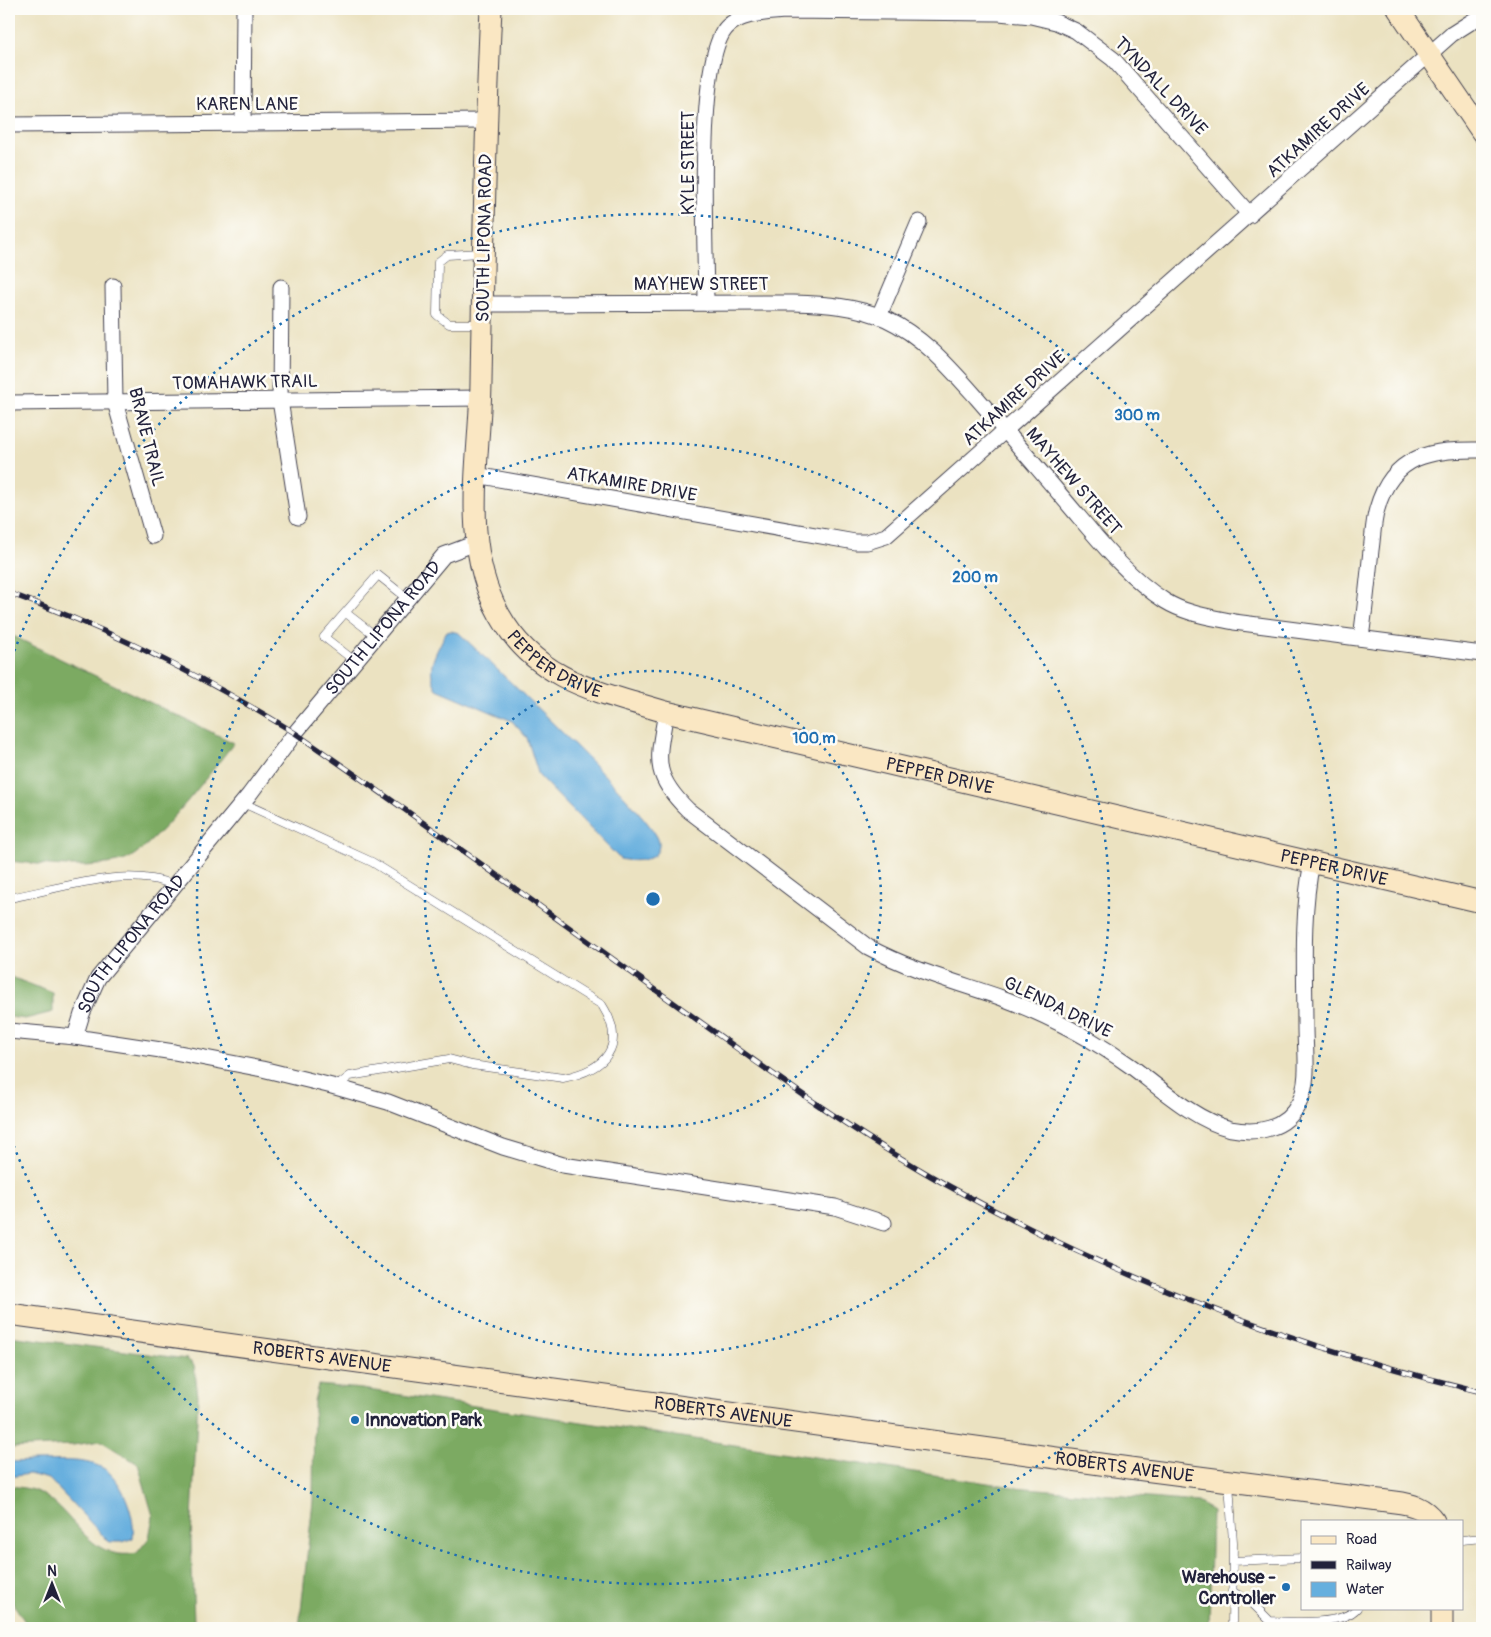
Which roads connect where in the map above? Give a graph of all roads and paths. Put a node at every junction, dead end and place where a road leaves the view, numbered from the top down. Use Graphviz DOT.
graph roads {
  1 [pos="244,9"];
  2 [pos="491,9"];
  3 [pos="1398,9"];
  4 [pos="1482,16"];
  5 [pos="726,28"];
  6 [pos="1430,55"];
  7 [pos="486,121"];
  8 [pos="243,123"];
  9 [pos="9,125"];
  10 [pos="1482,132"];
  11 [pos="1250,215"];
  12 [pos="919,222"];
  13 [pos="483,253"];
  14 [pos="113,286"];
  15 [pos="281,287"];
  16 [pos="706,303"];
  17 [pos="482,314"];
  18 [pos="879,316"];
  19 [pos="481,398"];
  20 [pos="280,400"];
  21 [pos="115,402"];
  22 [pos="9,403"];
  23 [pos="1005,430"];
  24 [pos="1482,450"];
  25 [pos="476,475"];
  26 [pos="298,517"];
  27 [pos="153,536"];
  28 [pos="476,544"];
  29 [pos="408,599"];
  30 [pos="346,612"];
  31 [pos="377,637"];
  32 [pos="1362,638"];
  33 [pos="1482,654"];
  34 [pos="356,662"];
  35 [pos="666,712"];
  36 [pos="243,803"];
  37 [pos="1312,862"];
  38 [pos="174,885"];
  39 [pos="9,898"];
  40 [pos="1482,902"];
  41 [pos="9,1031"];
  42 [pos="75,1037"];
  43 [pos="336,1087"];
  44 [pos="884,1224"];
  45 [pos="9,1314"];
  46 [pos="1229,1480"];
  47 [pos="1433,1520"];
  48 [pos="1482,1538"];
  49 [pos="1464,1540"];
  50 [pos="1301,1558"];
  51 [pos="1233,1561"];
  52 [pos="1232,1591"];
  53 [pos="1356,1610"];
  54 [pos="1442,1610"];
  55 [pos="1232,1628"];
  56 [pos="1442,1628"];
  1 -- 8 [label="street"];
  2 -- 7 [label="street, SOUTH LIPONA ROAD"];
  3 -- 6 [label="street"];
  4 -- 6 [label="street, ATKAMIRE DRIVE"];
  5 -- 11 [label="street, TYNDALL DRIVE"];
  5 -- 16 [label="street, KYLE STREET"];
  6 -- 10 [label="street"];
  6 -- 11 [label="street, ATKAMIRE DRIVE"];
  7 -- 8 [label="street, KAREN LANE"];
  7 -- 13 [label="street, SOUTH LIPONA ROAD"];
  8 -- 9 [label="street, KAREN LANE"];
  11 -- 23 [label="street, ATKAMIRE DRIVE"];
  12 -- 18 [label="street"];
  13 -- 17 [label="street, SOUTH LIPONA ROAD"];
  13 -- 17 [label="lane"];
  14 -- 21 [label="street, BRAVE TRAIL"];
  15 -- 20 [label="street"];
  16 -- 17 [label="street, MAYHEW STREET"];
  16 -- 18 [label="street, MAYHEW STREET"];
  17 -- 19 [label="street, SOUTH LIPONA ROAD"];
  18 -- 23 [label="street, MAYHEW STREET"];
  19 -- 20 [label="street, TOMAHAWK TRAIL"];
  19 -- 25 [label="street, SOUTH LIPONA ROAD"];
  20 -- 21 [label="street, TOMAHAWK TRAIL"];
  20 -- 26 [label="street"];
  21 -- 22 [label="street, TOMAHAWK TRAIL"];
  21 -- 27 [label="street, BRAVE TRAIL"];
  23 -- 25 [label="street, ATKAMIRE DRIVE"];
  23 -- 32 [label="street, MAYHEW STREET"];
  24 -- 32 [label="street"];
  25 -- 28 [label="street, SOUTH LIPONA ROAD"];
  28 -- 29 [label="street, SOUTH LIPONA ROAD"];
  28 -- 35 [label="street, PEPPER DRIVE"];
  29 -- 30 [label="lane"];
  29 -- 31 [label="street, SOUTH LIPONA ROAD"];
  30 -- 31 [label="lane"];
  30 -- 34 [label="lane"];
  31 -- 34 [label="street, SOUTH LIPONA ROAD"];
  32 -- 33 [label="street, MAYHEW STREET"];
  34 -- 36 [label="street, SOUTH LIPONA ROAD"];
  35 -- 37 [label="street, PEPPER DRIVE"];
  35 -- 37 [label="street, GLENDA DRIVE"];
  36 -- 38 [label="street, SOUTH LIPONA ROAD"];
  36 -- 43 [label="lane"];
  37 -- 40 [label="street, PEPPER DRIVE"];
  38 -- 39 [label="lane"];
  38 -- 42 [label="street, SOUTH LIPONA ROAD"];
  41 -- 42 [label="street"];
  42 -- 43 [label="street"];
  43 -- 44 [label="street"];
  45 -- 46 [label="street, ROBERTS AVENUE"];
  46 -- 47 [label="street, ROBERTS AVENUE"];
  46 -- 51 [label="lane"];
  48 -- 49 [label="lane"];
  50 -- 51 [label="lane"];
  51 -- 52 [label="lane"];
  52 -- 53 [label="lane"];
  52 -- 55 [label="lane"];
  54 -- 56 [label="street"];
}
